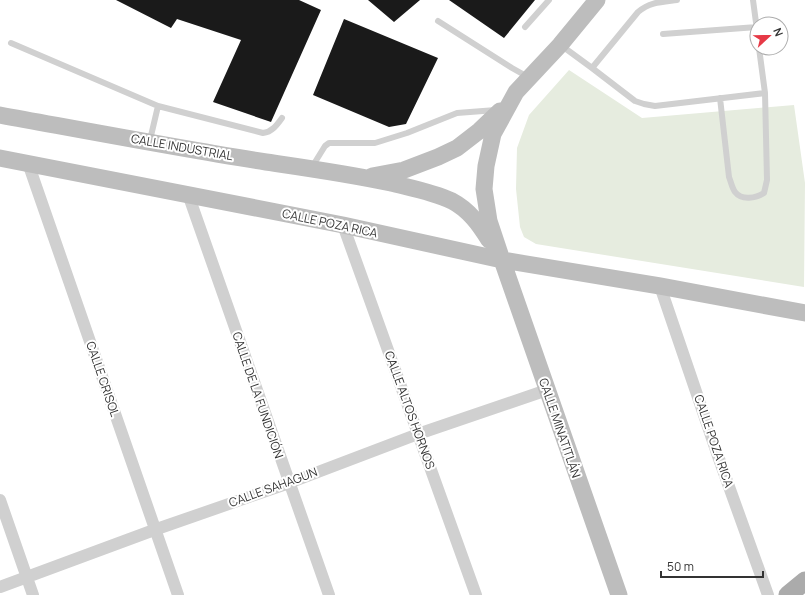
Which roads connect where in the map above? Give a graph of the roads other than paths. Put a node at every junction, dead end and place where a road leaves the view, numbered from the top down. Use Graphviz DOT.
graph roads {
  1 [pos="549,0"];
  2 [pos="597,0"];
  3 [pos="677,0"];
  4 [pos="753,0"];
  5 [pos="755,16"];
  6 [pos="438,21"];
  7 [pos="525,27"];
  8 [pos="749,28"];
  9 [pos="663,34"];
  10 [pos="11,43"];
  11 [pos="560,45"];
  12 [pos="760,56"];
  13 [pos="592,68"];
  14 [pos="529,77"];
  15 [pos="516,92"];
  16 [pos="765,93"];
  17 [pos="720,98"];
  18 [pos="158,106"];
  19 [pos="502,109"];
  20 [pos="0,115"];
  21 [pos="282,118"];
  22 [pos="150,142"];
  23 [pos="0,158"];
  24 [pos="28,164"];
  25 [pos="310,169"];
  26 [pos="364,177"];
  27 [pos="188,194"];
  28 [pos="343,225"];
  29 [pos="502,260"];
  30 [pos="660,286"];
  31 [pos="805,313"];
  32 [pos="547,390"];
  33 [pos="418,434"];
  34 [pos="289,482"];
  35 [pos="0,500"];
  36 [pos="154,530"];
  37 [pos="27,577"];
  38 [pos="805,581"];
  39 [pos="0,587"];
  40 [pos="763,593"];
  41 [pos="33,595"];
  42 [pos="178,595"];
  43 [pos="329,595"];
  44 [pos="476,595"];
  45 [pos="619,595"];
  46 [pos="788,595"];
  1 -- 7 [label="lane"];
  2 -- 11 [label="main road"];
  3 -- 13 [label="lane"];
  4 -- 5 [label="lane"];
  6 -- 14 [label="lane"];
  8 -- 9 [label="lane"];
  10 -- 18 [label="lane"];
  11 -- 13 [label="lane"];
  11 -- 14 [label="main road"];
  12 -- 16 [label="lane"];
  13 -- 17 [label="lane"];
  14 -- 15 [label="main road"];
  15 -- 19 [label="main road"];
  15 -- 29 [label="main road"];
  16 -- 17 [label="lane"];
  16 -- 17 [label="lane"];
  18 -- 21 [label="lane"];
  18 -- 22 [label="lane"];
  19 -- 25 [label="lane"];
  19 -- 26 [label="main road"];
  20 -- 22 [label="main road, CALLE INDUSTRIAL"];
  22 -- 25 [label="main road, CALLE INDUSTRIAL"];
  23 -- 24 [label="main road, CALLE POZA RICA"];
  24 -- 27 [label="main road, CALLE POZA RICA"];
  24 -- 36 [label="street, CALLE CRISOL"];
  25 -- 26 [label="main road, CALLE INDUSTRIAL"];
  26 -- 29 [label="main road"];
  27 -- 28 [label="main road, CALLE POZA RICA"];
  27 -- 34 [label="street, CALLE DE LA FUNDICIÓN"];
  28 -- 29 [label="main road, CALLE POZA RICA"];
  28 -- 33 [label="street, CALLE ALTOS HORNOS"];
  29 -- 30 [label="main road, CALLE POZA RICA"];
  29 -- 32 [label="main road, CALLE MINATITLÁN"];
  30 -- 31 [label="main road, CALLE POZA RICA"];
  30 -- 40 [label="street, CALLE POZA RICA"];
  32 -- 33 [label="street, CALLE SAHAGUN"];
  32 -- 45 [label="main road, CALLE MINATITLÁN"];
  33 -- 34 [label="street, CALLE SAHAGUN"];
  33 -- 44 [label="street, CALLE ALTOS HORNOS"];
  34 -- 36 [label="street, CALLE SAHAGUN"];
  34 -- 43 [label="street, CALLE DE LA FUNDICIÓN"];
  35 -- 37 [label="street"];
  36 -- 37 [label="street, CALLE SAHAGUN"];
  36 -- 42 [label="street, CALLE CRISOL"];
  37 -- 39 [label="street, CALLE SAHAGUN"];
  37 -- 41 [label="street"];
  38 -- 46 [label="main road"];
}
